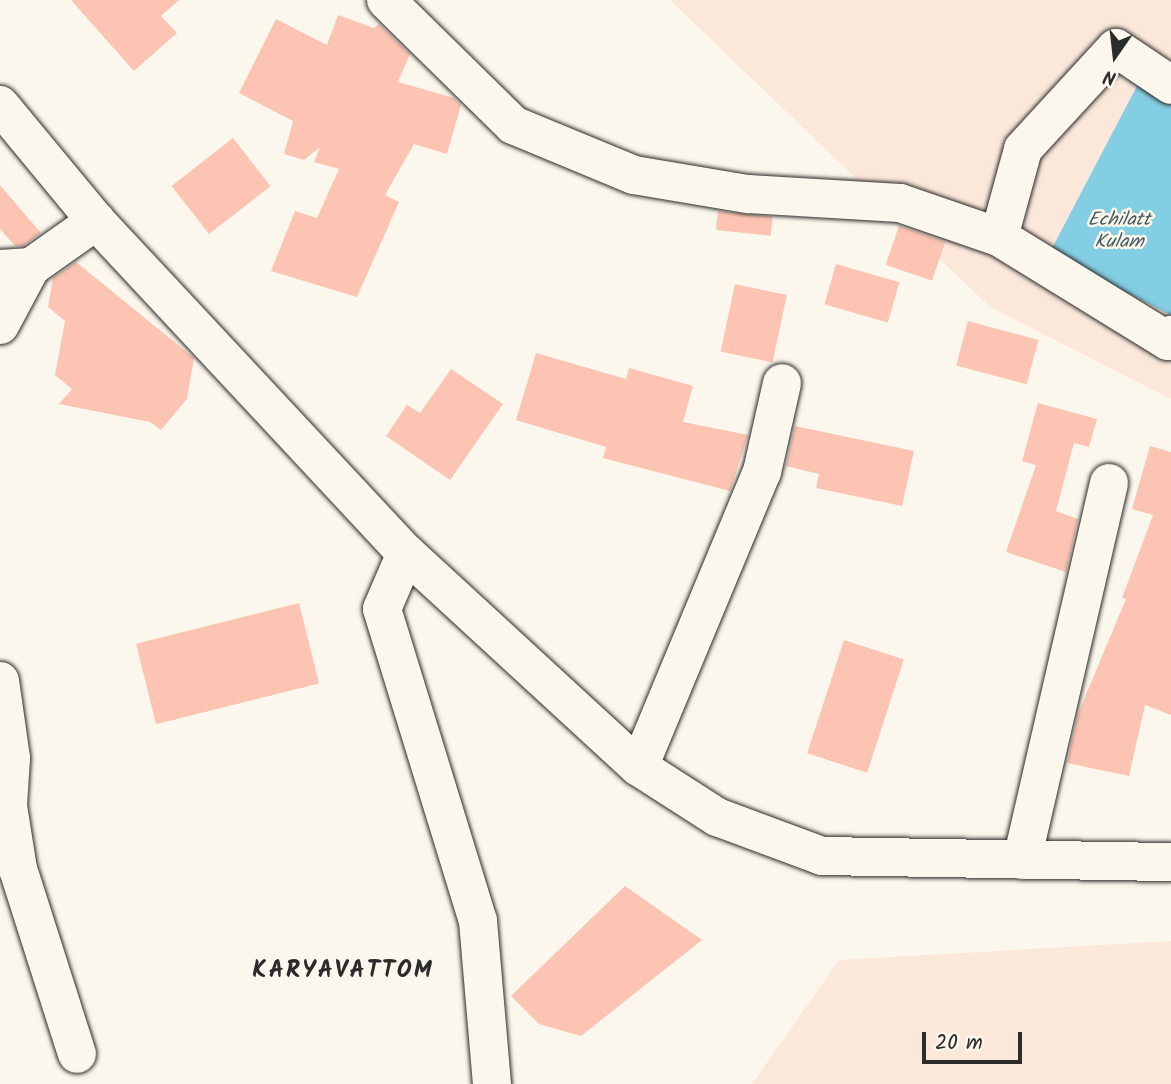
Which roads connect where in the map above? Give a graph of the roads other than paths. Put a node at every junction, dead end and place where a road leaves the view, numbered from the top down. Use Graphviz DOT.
graph roads {
  1 [pos="386,0"];
  2 [pos="1171,85"];
  3 [pos="0,105"];
  4 [pos="96,221"];
  5 [pos="999,237"];
  6 [pos="16,268"];
  7 [pos="0,325"];
  8 [pos="1171,335"];
  9 [pos="782,383"];
  10 [pos="1109,484"];
  11 [pos="406,553"];
  12 [pos="0,681"];
  13 [pos="639,767"];
  14 [pos="7,846"];
  15 [pos="1022,860"];
  16 [pos="1171,862"];
  17 [pos="77,1054"];
  18 [pos="492,1084"];
  1 -- 5 [label="main road"];
  2 -- 5 [label="main road"];
  3 -- 4 [label="main road"];
  4 -- 6 [label="main road"];
  4 -- 11 [label="main road"];
  5 -- 8 [label="main road"];
  6 -- 7 [label="main road"];
  9 -- 13 [label="main road"];
  10 -- 15 [label="main road"];
  11 -- 13 [label="main road"];
  11 -- 18 [label="main road"];
  12 -- 14 [label="main road"];
  13 -- 15 [label="main road"];
  14 -- 17 [label="main road"];
  15 -- 16 [label="main road"];
}
